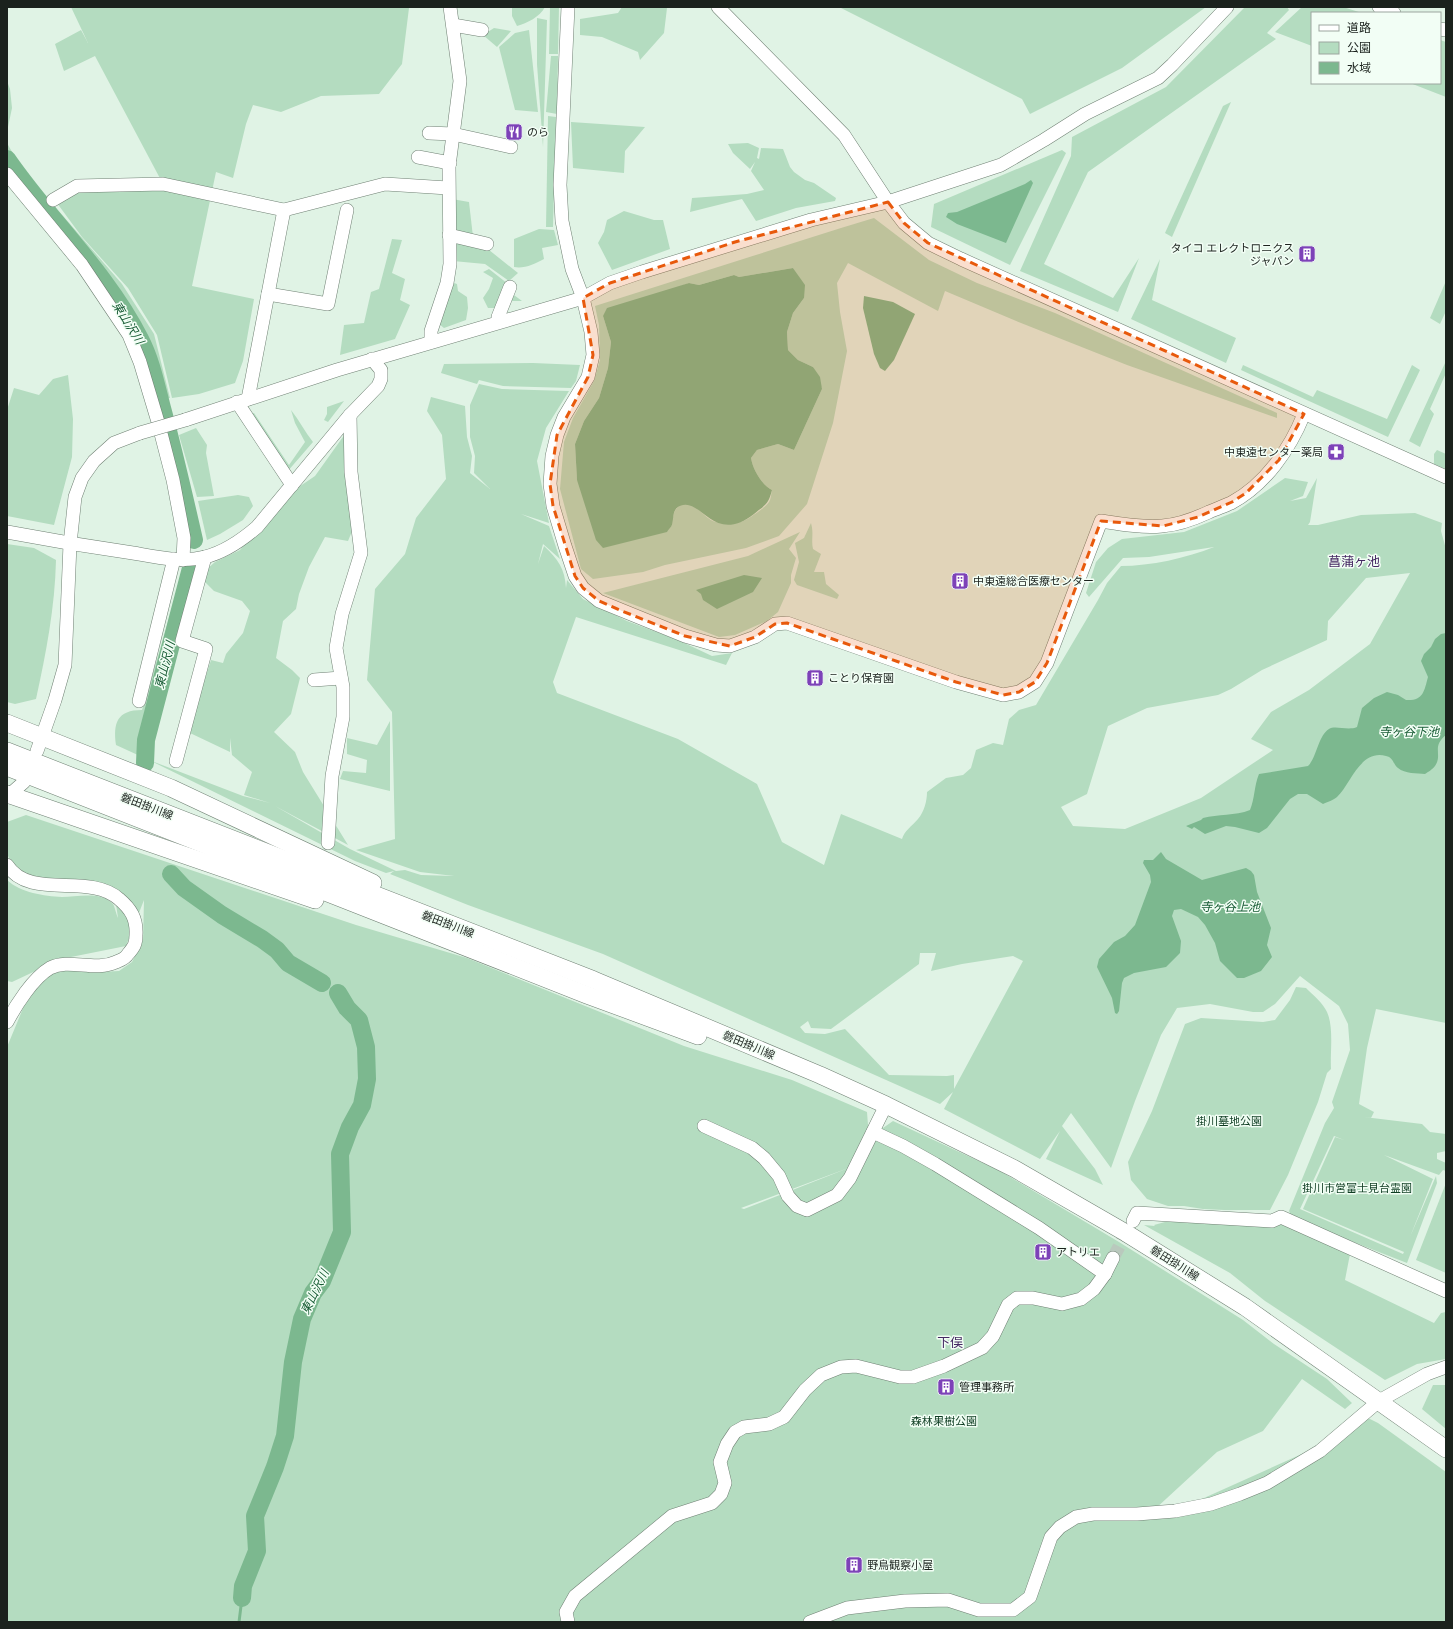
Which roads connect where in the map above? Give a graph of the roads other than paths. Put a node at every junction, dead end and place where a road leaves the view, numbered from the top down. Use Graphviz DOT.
graph roads {
  1 [pos="450,7"];
  2 [pos="568,7"];
  3 [pos="718,7"];
  4 [pos="1227,7"];
  5 [pos="1379,7"];
  6 [pos="1392,12"];
  7 [pos="453,25"];
  8 [pos="482,30"];
  9 [pos="429,133"];
  10 [pos="453,134"];
  11 [pos="511,147"];
  12 [pos="418,157"];
  13 [pos="450,162"];
  14 [pos="7,174"];
  15 [pos="448,188"];
  16 [pos="53,200"];
  17 [pos="888,202"];
  18 [pos="284,210"];
  19 [pos="347,210"];
  20 [pos="449,235"];
  21 [pos="488,244"];
  22 [pos="510,287"];
  23 [pos="268,294"];
  24 [pos="582,298"];
  25 [pos="499,322"];
  26 [pos="431,342"];
  27 [pos="372,359"];
  28 [pos="242,401"];
  29 [pos="1304,414"];
  30 [pos="350,415"];
  31 [pos="1446,477"];
  32 [pos="292,485"];
  33 [pos="7,532"];
  34 [pos="70,544"];
  35 [pos="205,557"];
  36 [pos="178,559"];
  37 [pos="341,678"];
  38 [pos="314,680"];
  39 [pos="139,701"];
  40 [pos="7,723"];
  41 [pos="40,744"];
  42 [pos="7,752"];
  43 [pos="176,761"];
  44 [pos="7,767"];
  45 [pos="24,782"];
  46 [pos="7,795"];
  47 [pos="328,843"];
  48 [pos="7,865"];
  49 [pos="468,948"];
  50 [pos="594,980"];
  51 [pos="7,1022"];
  52 [pos="886,1105"];
  53 [pos="704,1126"];
  54 [pos="873,1132"];
  55 [pos="1133,1221"];
  56 [pos="1113,1258"];
  57 [pos="1105,1274"];
  58 [pos="1446,1291"];
  59 [pos="1446,1367"];
  60 [pos="1379,1401"];
  61 [pos="1446,1449"];
  62 [pos="568,1622"];
  63 [pos="810,1622"];
  1 -- 7 [label="street"];
  2 -- 24 [label="street"];
  3 -- 17 [label="street"];
  4 -- 17 [label="street"];
  5 -- 6 [label="street"];
  7 -- 8 [label="street"];
  7 -- 10 [label="street"];
  9 -- 10 [label="street"];
  10 -- 11 [label="street"];
  10 -- 13 [label="street"];
  12 -- 13 [label="street"];
  13 -- 15 [label="street"];
  14 -- 36 [label="street"];
  15 -- 18 [label="street"];
  15 -- 20 [label="street"];
  16 -- 18 [label="street"];
  17 -- 24 [label="street"];
  17 -- 29 [label="street"];
  18 -- 23 [label="street"];
  19 -- 23 [label="street"];
  20 -- 21 [label="street"];
  20 -- 26 [label="street"];
  22 -- 25 [label="street"];
  23 -- 28 [label="street"];
  24 -- 25 [label="street"];
  24 -- 29 [label="street"];
  25 -- 26 [label="street"];
  26 -- 27 [label="street"];
  27 -- 28 [label="street"];
  27 -- 30 [label="street"];
  28 -- 32 [label="street"];
  28 -- 34 [label="street, bridge"];
  29 -- 31 [label="street"];
  30 -- 32 [label="street"];
  30 -- 37 [label="street"];
  32 -- 35 [label="street"];
  33 -- 34 [label="street"];
  34 -- 36 [label="street"];
  34 -- 41 [label="street"];
  35 -- 36 [label="street"];
  35 -- 43 [label="street"];
  36 -- 39 [label="street"];
  37 -- 38 [label="street"];
  37 -- 47 [label="street"];
  40 -- 41 [label="main road"];
  41 -- 50 [label="main road"];
  42 -- 50 [label="main road, 磐田掛川線"];
  44 -- 49 [label="main road, 磐田掛川線"];
  45 -- 46 [label="street"];
  46 -- 49 [label="main road"];
  48 -- 51 [label="street"];
  49 -- 52 [label="main road, 磐田掛川線"];
  50 -- 52 [label="main road, 磐田掛川線"];
  52 -- 54 [label="street"];
  52 -- 60 [label="main road, 磐田掛川線"];
  53 -- 54 [label="street"];
  54 -- 57 [label="street"];
  55 -- 58 [label="street"];
  56 -- 57 [label="street"];
  57 -- 62 [label="street"];
  59 -- 60 [label="street"];
  60 -- 61 [label="main road, 磐田掛川線"];
  60 -- 63 [label="street"];
}
